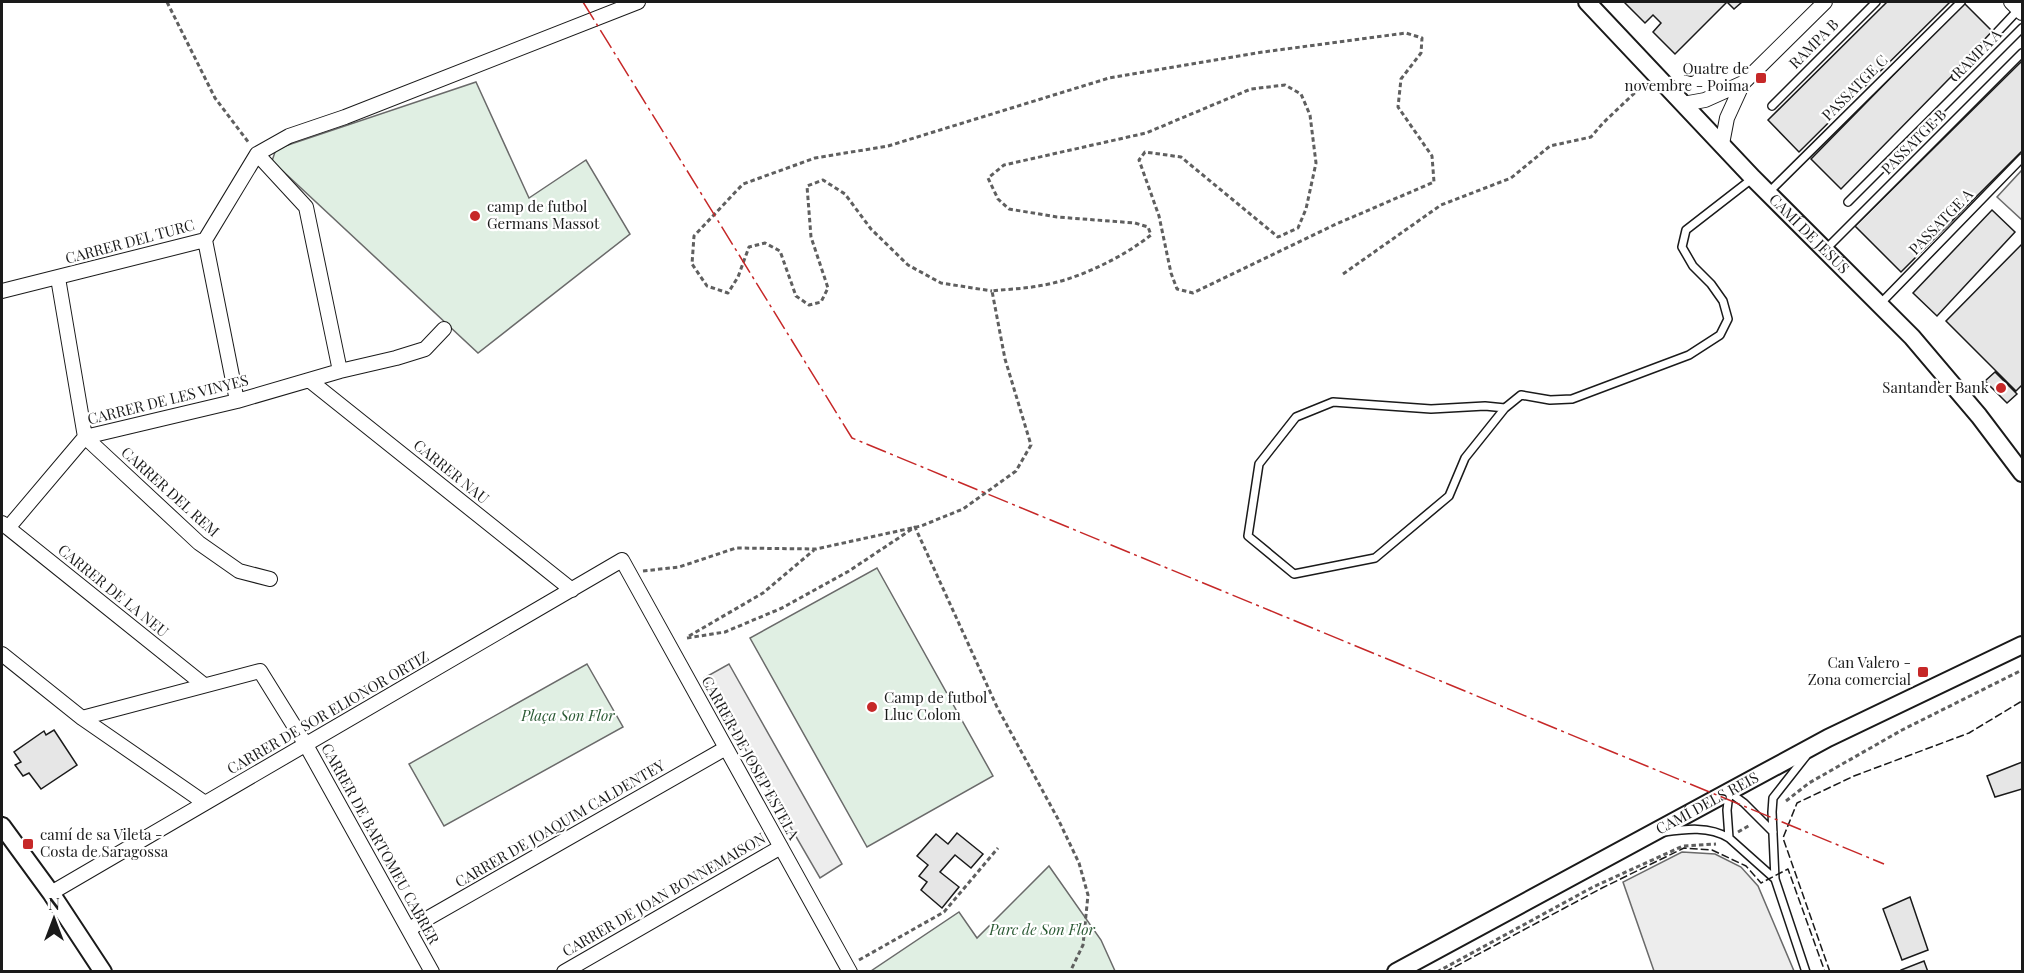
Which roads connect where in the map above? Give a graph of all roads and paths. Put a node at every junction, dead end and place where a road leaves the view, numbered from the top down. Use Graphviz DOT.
graph roads {
  1 [pos="167,2"];
  2 [pos="638,2"];
  3 [pos="1587,2"];
  4 [pos="1825,2"];
  5 [pos="1876,2"];
  6 [pos="1961,2"];
  7 [pos="2017,8"];
  8 [pos="2022,28"];
  9 [pos="2022,53"];
  10 [pos="1656,74"];
  11 [pos="1956,76"];
  12 [pos="1743,83"];
  13 [pos="1683,104"];
  14 [pos="1772,106"];
  15 [pos="1722,144"];
  16 [pos="257,154"];
  17 [pos="2022,158"];
  18 [pos="1753,178"];
  19 [pos="1768,193"];
  20 [pos="1848,202"];
  21 [pos="205,240"];
  22 [pos="1825,250"];
  23 [pos="1343,274"];
  24 [pos="58,278"];
  25 [pos="2,291"];
  26 [pos="992,291"];
  27 [pos="1880,304"];
  28 [pos="444,329"];
  29 [pos="340,371"];
  30 [pos="309,380"];
  31 [pos="237,401"];
  32 [pos="1505,408"];
  33 [pos="85,437"];
  34 [pos="2022,473"];
  35 [pos="5,526"];
  36 [pos="915,527"];
  37 [pos="816,549"];
  38 [pos="626,566"];
  39 [pos="270,579"];
  40 [pos="572,590"];
  41 [pos="687,638"];
  42 [pos="2022,645"];
  43 [pos="674,653"];
  44 [pos="2,654"];
  45 [pos="204,686"];
  46 [pos="82,718"];
  47 [pos="306,745"];
  48 [pos="1813,747"];
  49 [pos="726,748"];
  50 [pos="1729,792"];
  51 [pos="205,803"];
  52 [pos="2,826"];
  53 [pos="1773,832"];
  54 [pos="1650,835"];
  55 [pos="1729,838"];
  56 [pos="781,846"];
  57 [pos="998,848"];
  58 [pos="1775,879"];
  59 [pos="51,893"];
  60 [pos="409,929"];
  61 [pos="845,970"];
  62 [pos="103,972"];
  63 [pos="432,972"];
  64 [pos="564,972"];
  65 [pos="1070,972"];
  66 [pos="1396,972"];
  67 [pos="1806,972"];
  1 -- 16 [label="path"];
  2 -- 16 [label="street"];
  3 -- 10 [label="street, CAMÍ DE JESÚS"];
  4 -- 12 [label="street"];
  5 -- 14 [label="lane, RAMPA B"];
  6 -- 19 [label="lane, PASSATGE C"];
  7 -- 11 [label="lane"];
  8 -- 20 [label="lane, RAMPA A"];
  9 -- 22 [label="lane, PASSATGE B"];
  10 -- 13 [label="street, CAMÍ DE JESÚS"];
  10 -- 23 [label="path"];
  12 -- 13 [label="street"];
  12 -- 15 [label="street"];
  13 -- 15 [label="street, CAMÍ DE JESÚS"];
  15 -- 18 [label="street, CAMÍ DE JESÚS"];
  16 -- 21 [label="street, CARRER DEL TURC"];
  16 -- 29 [label="street"];
  17 -- 27 [label="lane, PASSATGE A"];
  18 -- 19 [label="street, CAMÍ DE JESÚS"];
  18 -- 32 [label="lane"];
  19 -- 22 [label="street, CAMÍ DE JESÚS"];
  21 -- 24 [label="street, CARRER DEL TURC"];
  21 -- 31 [label="street"];
  22 -- 27 [label="street, CAMÍ DE JESÚS"];
  24 -- 25 [label="street, CARRER DEL TURC"];
  24 -- 33 [label="street"];
  26 -- 26 [label="path"];
  26 -- 36 [label="path"];
  27 -- 34 [label="street, CAMÍ DE JESÚS"];
  28 -- 29 [label="street"];
  29 -- 30 [label="street, CARRER DE LES VINYES"];
  30 -- 31 [label="street, CARRER DE LES VINYES"];
  30 -- 40 [label="street, CARRER NAU"];
  31 -- 33 [label="street, CARRER DE LES VINYES"];
  32 -- 32 [label="lane"];
  33 -- 35 [label="street, CARRER DE LES VINYES"];
  33 -- 39 [label="street, CARRER DEL REM"];
  35 -- 45 [label="street, CARRER DE LA NEU"];
  36 -- 37 [label="path"];
  36 -- 41 [label="path"];
  36 -- 65 [label="path"];
  37 -- 38 [label="path"];
  37 -- 41 [label="path"];
  38 -- 40 [label="street, CARRER DE SOR ELIONOR ORTIZ"];
  38 -- 43 [label="street, CARRER DE JOSEP ESTELA"];
  40 -- 47 [label="street, CARRER DE SOR ELIONOR ORTIZ"];
  41 -- 43 [label="path"];
  42 -- 48 [label="street, CAMÍ DELS REIS"];
  43 -- 49 [label="street, CARRER DE JOSEP ESTELA"];
  44 -- 46 [label="street"];
  45 -- 46 [label="street"];
  45 -- 47 [label="street, CARRER DE BARTOMEU CABRER"];
  46 -- 51 [label="street"];
  47 -- 51 [label="street, CARRER DE SOR ELIONOR ORTIZ"];
  47 -- 60 [label="street, CARRER DE BARTOMEU CABRER"];
  48 -- 50 [label="street, CAMÍ DELS REIS"];
  48 -- 53 [label="lane"];
  49 -- 56 [label="street, CARRER DE JOSEP ESTELA"];
  49 -- 60 [label="street, CARRER DE JOAQUIM CALDENTEY"];
  50 -- 53 [label="lane"];
  50 -- 54 [label="street, CAMÍ DELS REIS"];
  50 -- 55 [label="lane"];
  51 -- 59 [label="street, CARRER DE SOR ELIONOR ORTIZ"];
  52 -- 59 [label="street"];
  53 -- 58 [label="lane"];
  54 -- 55 [label="lane"];
  54 -- 66 [label="street, CAMÍ DELS REIS"];
  55 -- 58 [label="lane"];
  56 -- 61 [label="street, CARRER DE JOSEP ESTELA"];
  56 -- 64 [label="street, CARRER DE JOAN BONNEMAISON"];
  57 -- 61 [label="path"];
  58 -- 67 [label="lane"];
  59 -- 62 [label="street"];
  60 -- 63 [label="street, CARRER DE BARTOMEU CABRER"];
}
